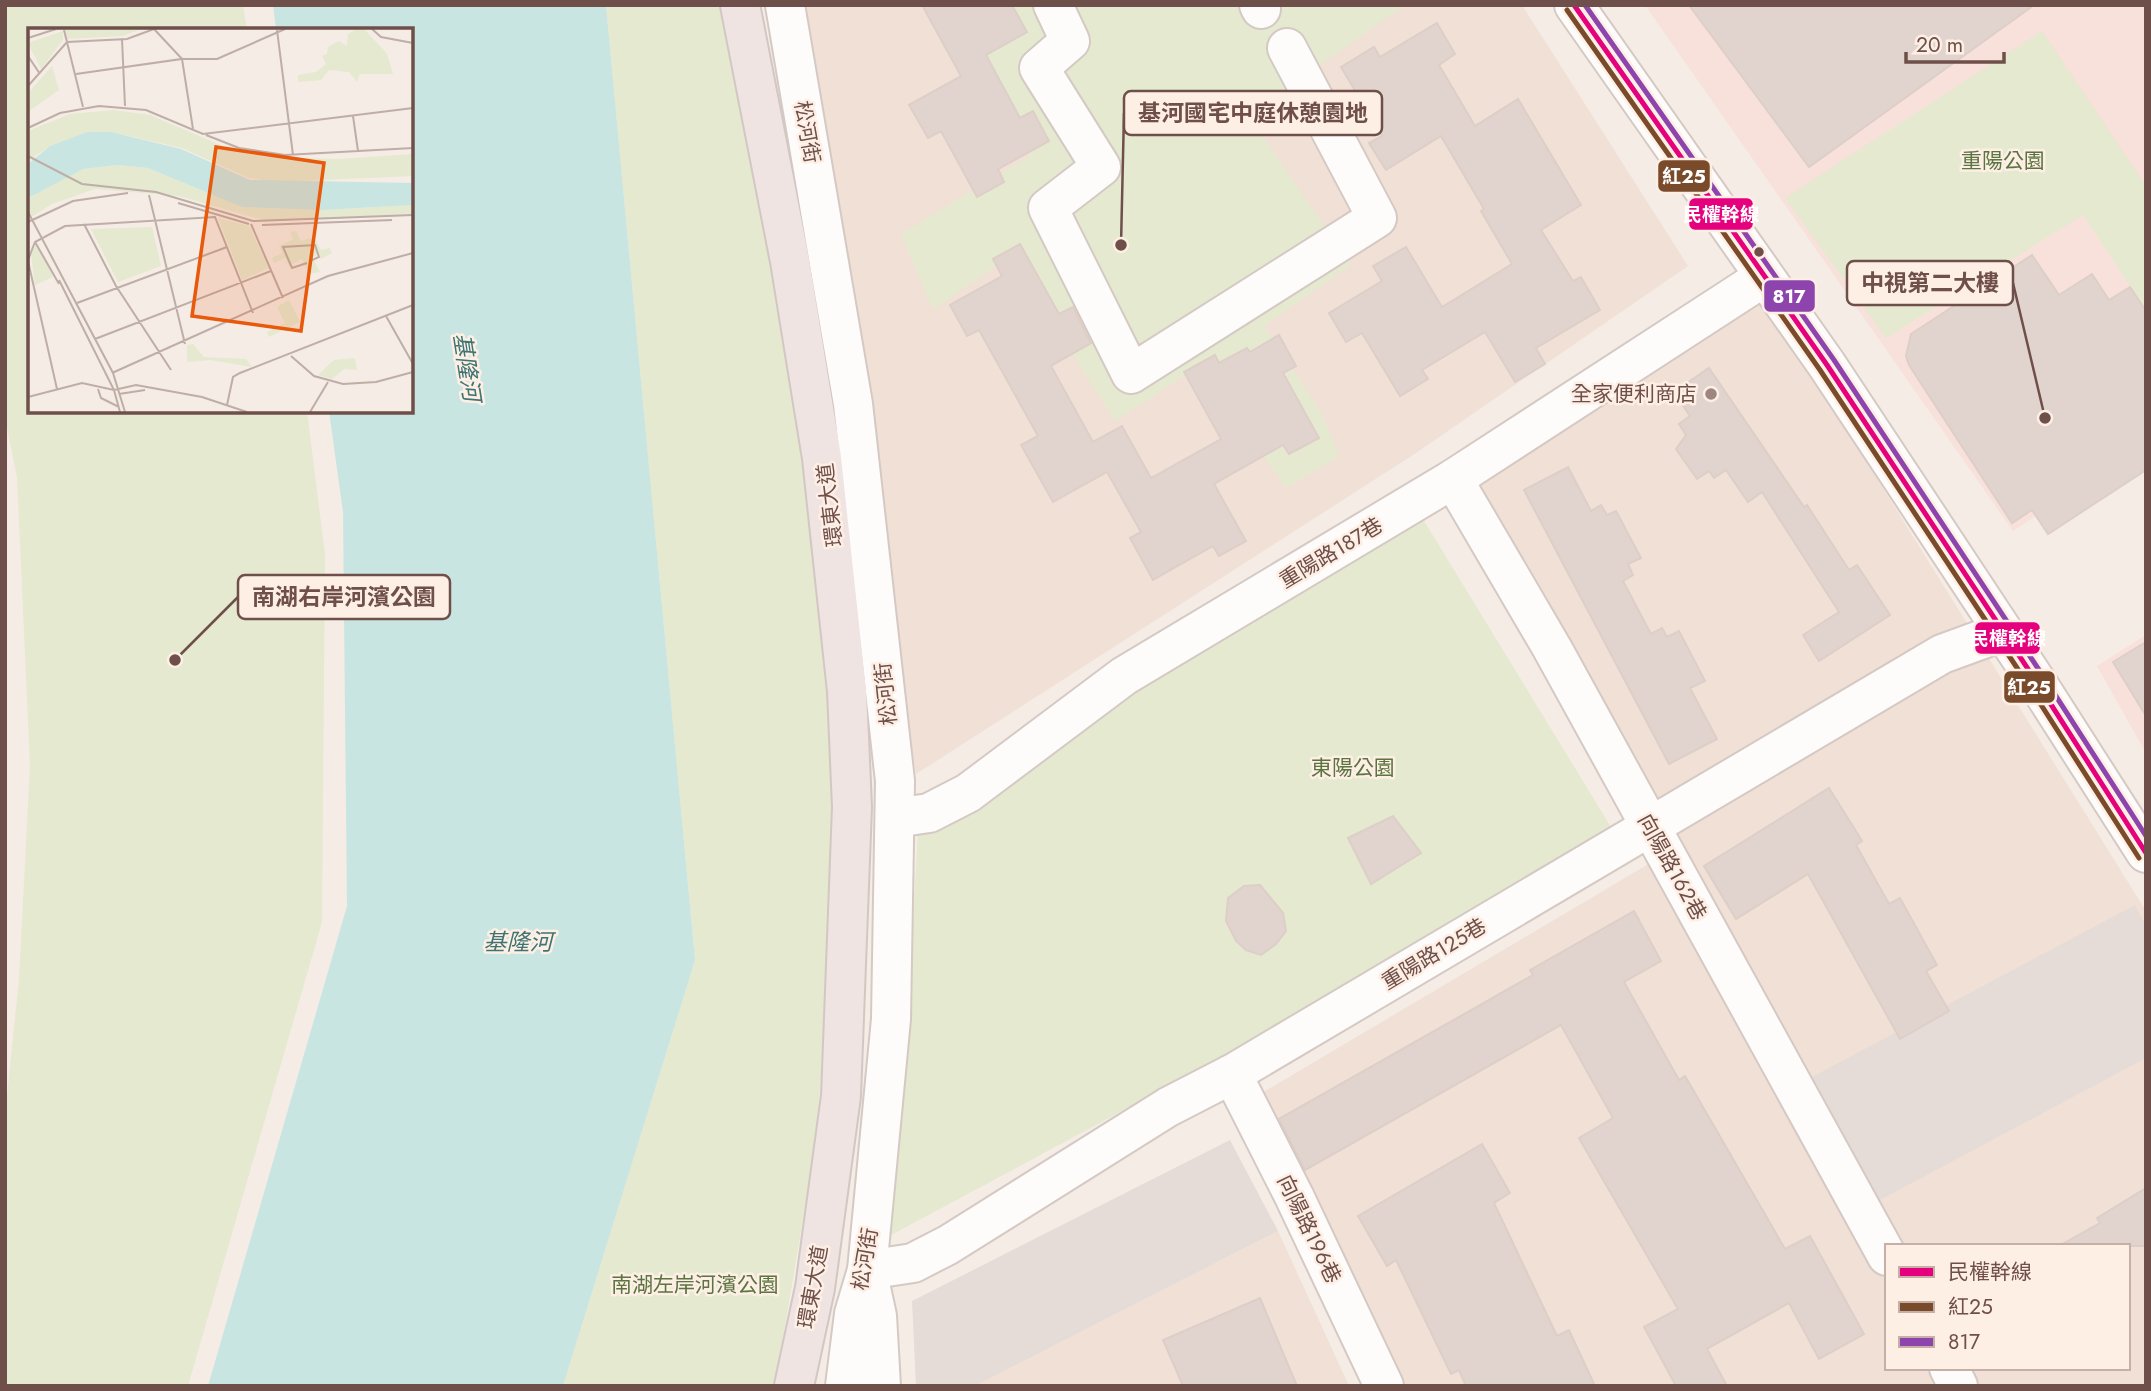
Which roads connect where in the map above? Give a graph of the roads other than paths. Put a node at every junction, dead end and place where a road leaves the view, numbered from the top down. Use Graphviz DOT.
graph roads {
  1 [pos="741,5"];
  2 [pos="785,5"];
  3 [pos="1053,5"];
  4 [pos="1574,5"];
  5 [pos="1287,48"];
  6 [pos="1764,277"];
  7 [pos="1453,479"];
  8 [pos="2002,632"];
  9 [pos="895,818"];
  10 [pos="1650,826"];
  11 [pos="2146,853"];
  12 [pos="1232,1074"];
  13 [pos="1885,1252"];
  14 [pos="867,1270"];
  15 [pos="1949,1370"];
  16 [pos="795,1386"];
  17 [pos="845,1386"];
  18 [pos="881,1386"];
  19 [pos="1384,1386"];
  20 [pos="1958,1386"];
  1 -- 16 [label="highway, 環東大道"];
  2 -- 9 [label="street, 松河街"];
  3 -- 5 [label="street"];
  4 -- 6 [label="street"];
  6 -- 7 [label="street, 重陽路187巷"];
  6 -- 8 [label="street"];
  7 -- 9 [label="street, 重陽路187巷"];
  7 -- 10 [label="street, 向陽路162巷"];
  8 -- 10 [label="street, 重陽路125巷"];
  8 -- 11 [label="street"];
  9 -- 14 [label="street, 松河街"];
  10 -- 12 [label="street, 重陽路125巷"];
  10 -- 13 [label="street, 向陽路162巷"];
  12 -- 14 [label="street, 重陽路125巷"];
  12 -- 19 [label="street, 向陽路196巷"];
  14 -- 17 [label="street, 松河街"];
  14 -- 18 [label="street"];
  15 -- 20 [label="street"];
}
